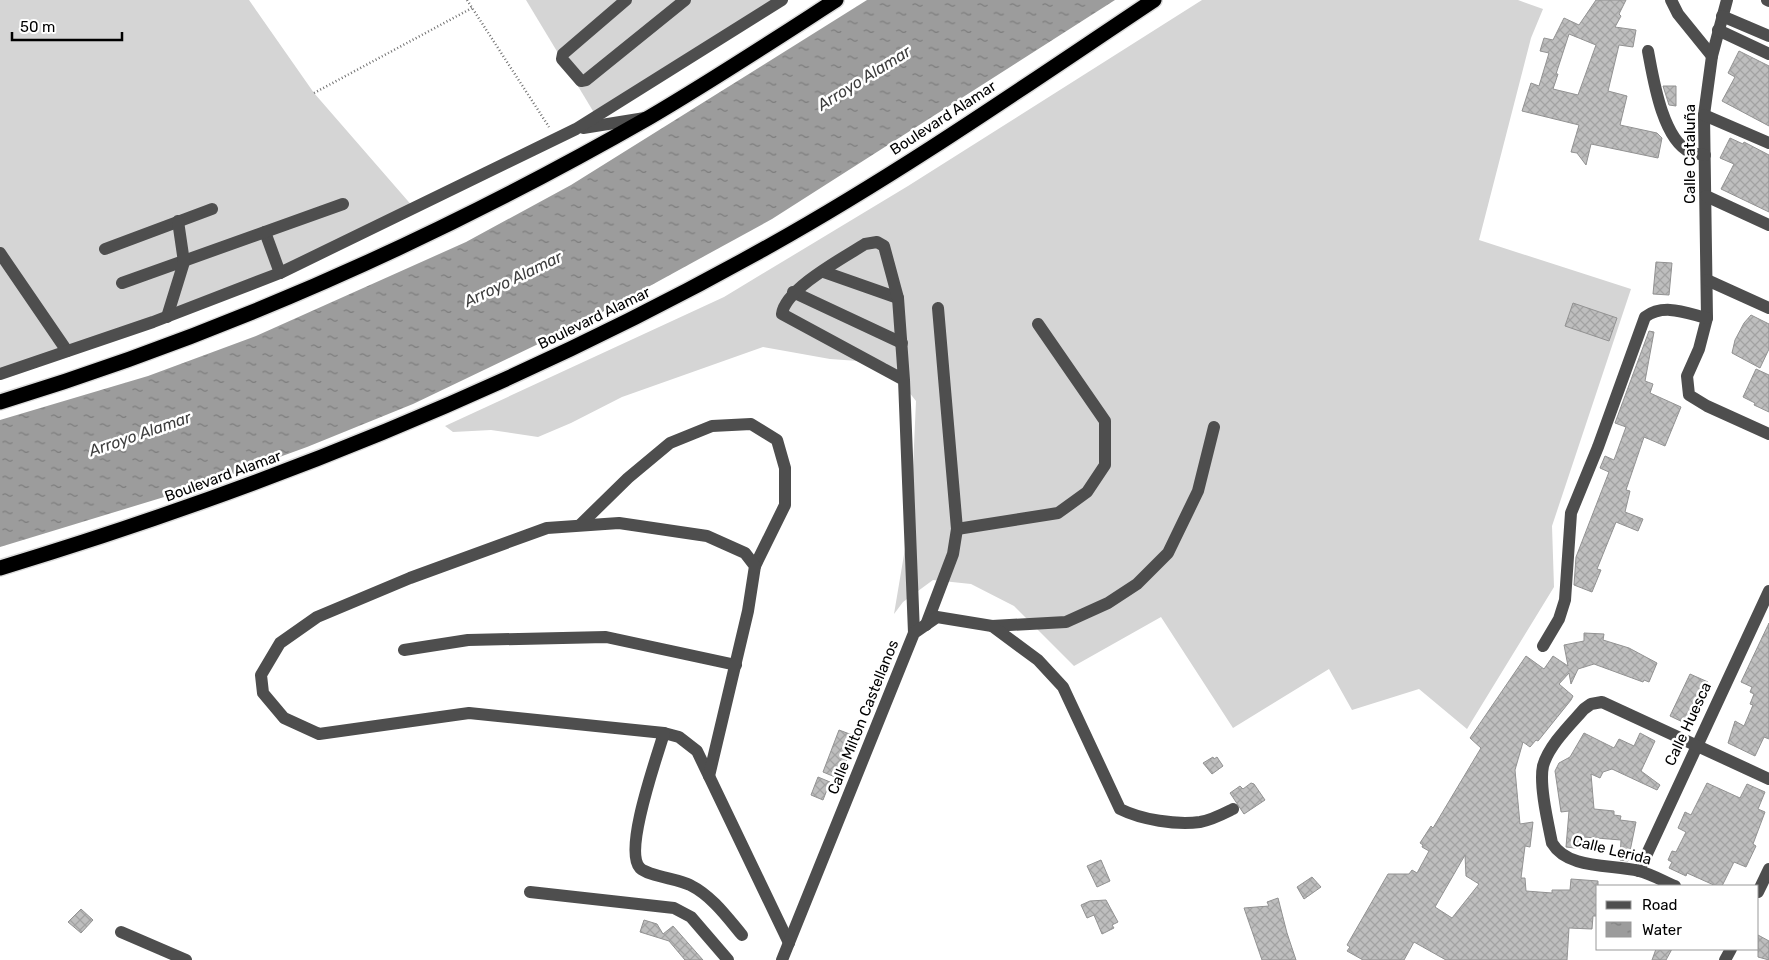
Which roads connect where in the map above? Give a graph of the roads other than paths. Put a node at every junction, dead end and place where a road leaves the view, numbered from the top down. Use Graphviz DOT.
graph roads {
  1 [pos="626,0"];
  2 [pos="685,0"];
  3 [pos="782,0"];
  4 [pos="836,0"];
  5 [pos="1154,0"];
  6 [pos="1671,0"];
  7 [pos="1727,0"];
  8 [pos="1722,16"];
  9 [pos="1718,30"];
  10 [pos="1769,36"];
  11 [pos="1648,51"];
  12 [pos="1769,54"];
  13 [pos="1712,56"];
  14 [pos="1704,115"];
  15 [pos="650,117"];
  16 [pos="576,129"];
  17 [pos="1769,143"];
  18 [pos="1705,155"];
  19 [pos="1706,196"];
  20 [pos="343,204"];
  21 [pos="212,209"];
  22 [pos="178,221"];
  23 [pos="1769,225"];
  24 [pos="265,232"];
  25 [pos="105,249"];
  26 [pos="0,253"];
  27 [pos="184,262"];
  28 [pos="824,272"];
  29 [pos="280,273"];
  30 [pos="1707,280"];
  31 [pos="122,283"];
  32 [pos="793,292"];
  33 [pos="898,298"];
  34 [pos="938,308"];
  35 [pos="1769,308"];
  36 [pos="167,317"];
  37 [pos="1707,318"];
  38 [pos="1038,324"];
  39 [pos="902,344"];
  40 [pos="66,352"];
  41 [pos="0,374"];
  42 [pos="904,380"];
  43 [pos="0,402"];
  44 [pos="1214,427"];
  45 [pos="1769,434"];
  46 [pos="580,526"];
  47 [pos="957,529"];
  48 [pos="755,566"];
  49 [pos="0,568"];
  50 [pos="1769,591"];
  51 [pos="926,625"];
  52 [pos="992,626"];
  53 [pos="914,633"];
  54 [pos="1544,646"];
  55 [pos="404,650"];
  56 [pos="736,665"];
  57 [pos="664,733"];
  58 [pos="1696,745"];
  59 [pos="709,776"];
  60 [pos="1769,779"];
  61 [pos="1233,810"];
  62 [pos="1769,869"];
  63 [pos="1639,871"];
  64 [pos="1673,885"];
  65 [pos="1759,890"];
  66 [pos="530,892"];
  67 [pos="121,932"];
  68 [pos="742,935"];
  69 [pos="789,943"];
  70 [pos="186,960"];
  71 [pos="728,960"];
  72 [pos="782,960"];
  1 -- 2 [label="street"];
  3 -- 16 [label="street"];
  4 -- 15 [label="highway"];
  5 -- 49 [label="highway, Boulevard Alamar"];
  6 -- 13 [label="street"];
  7 -- 8 [label="street, Calle Cataluña"];
  8 -- 9 [label="street, Calle Cataluña"];
  8 -- 10 [label="street"];
  9 -- 12 [label="street"];
  9 -- 13 [label="street, Calle Cataluña"];
  11 -- 18 [label="street"];
  13 -- 14 [label="street, Calle Cataluña"];
  14 -- 17 [label="street"];
  14 -- 18 [label="street, Calle Cataluña"];
  15 -- 16 [label="street"];
  15 -- 43 [label="highway"];
  16 -- 29 [label="street"];
  18 -- 19 [label="street, Calle Cataluña"];
  19 -- 23 [label="street"];
  19 -- 30 [label="street, Calle Cataluña"];
  20 -- 24 [label="street"];
  21 -- 22 [label="street"];
  22 -- 25 [label="street"];
  22 -- 27 [label="street"];
  24 -- 27 [label="street"];
  24 -- 29 [label="street"];
  26 -- 40 [label="street"];
  27 -- 31 [label="street"];
  27 -- 36 [label="street"];
  28 -- 32 [label="street"];
  28 -- 33 [label="street"];
  28 -- 33 [label="street"];
  29 -- 36 [label="street"];
  30 -- 35 [label="street"];
  30 -- 37 [label="street, Calle Cataluña"];
  32 -- 39 [label="street"];
  32 -- 42 [label="street"];
  33 -- 39 [label="street"];
  34 -- 47 [label="street"];
  36 -- 40 [label="street"];
  37 -- 45 [label="street, Calle Cataluña"];
  37 -- 54 [label="street"];
  38 -- 47 [label="street"];
  39 -- 42 [label="street"];
  40 -- 41 [label="street"];
  42 -- 53 [label="street"];
  44 -- 52 [label="street"];
  46 -- 48 [label="street"];
  46 -- 48 [label="street"];
  46 -- 57 [label="street"];
  47 -- 51 [label="street"];
  48 -- 56 [label="street"];
  50 -- 58 [label="street, Calle Huesca"];
  51 -- 52 [label="street, Calle Milton Castellanos"];
  51 -- 53 [label="street, Calle Milton Castellanos"];
  52 -- 61 [label="street, Calle Milton Castellanos"];
  53 -- 69 [label="street, Calle Milton Castellanos"];
  55 -- 56 [label="street"];
  56 -- 59 [label="street"];
  57 -- 59 [label="street"];
  57 -- 68 [label="street"];
  58 -- 60 [label="street"];
  58 -- 63 [label="street, Calle Huesca"];
  58 -- 63 [label="street, Calle Lerida"];
  59 -- 69 [label="street"];
  62 -- 65 [label="street"];
  63 -- 64 [label="street, Calle Lerida"];
  66 -- 71 [label="street"];
  67 -- 70 [label="street"];
  69 -- 72 [label="street, Calle Milton Castellanos"];
}
